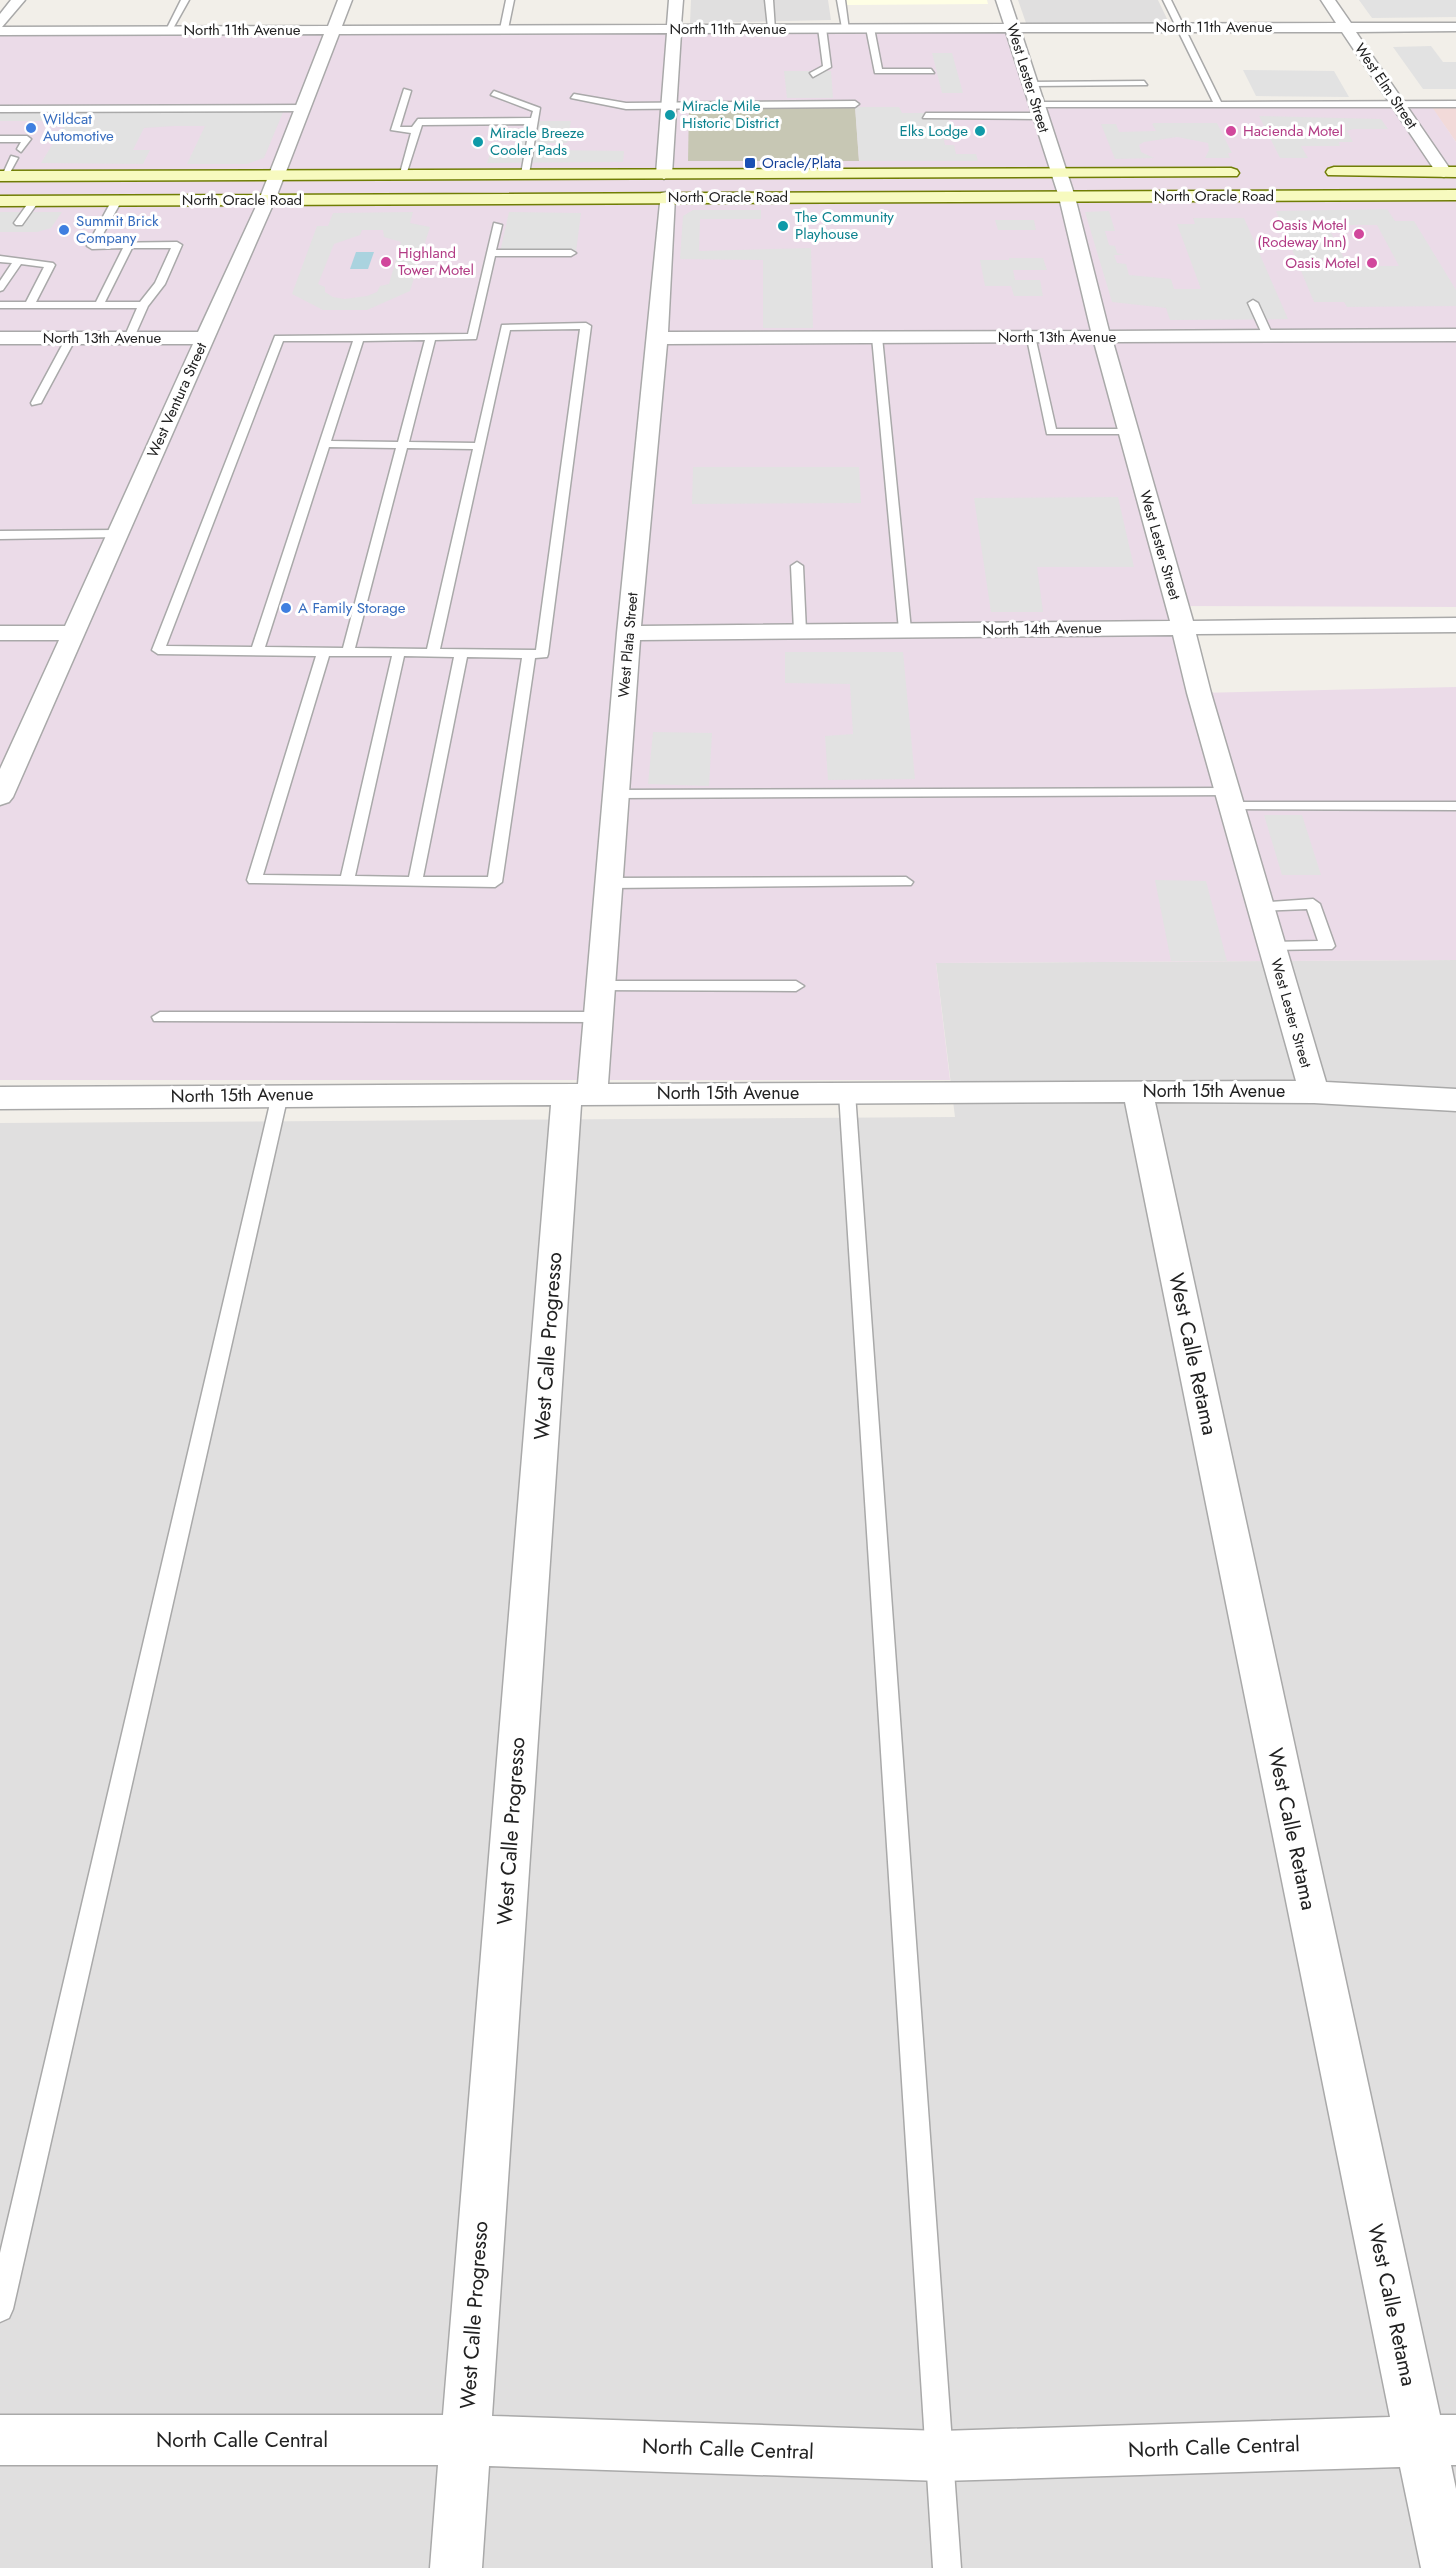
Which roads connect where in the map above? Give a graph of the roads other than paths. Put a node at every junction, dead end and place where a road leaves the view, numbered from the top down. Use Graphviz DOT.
graph roads {
  1 [pos="18,0"];
  2 [pos="185,0"];
  3 [pos="345,0"];
  4 [pos="510,0"];
  5 [pos="676,0"];
  6 [pos="769,0"];
  7 [pos="841,0"];
  8 [pos="1003,0"];
  9 [pos="1167,0"];
  10 [pos="1328,0"];
  11 [pos="0,24"];
  12 [pos="1180,27"];
  13 [pos="1346,27"];
  14 [pos="1456,27"];
  15 [pos="772,28"];
  16 [pos="822,28"];
  17 [pos="846,28"];
  18 [pos="870,28"];
  19 [pos="1014,28"];
  20 [pos="504,29"];
  21 [pos="675,29"];
  22 [pos="168,30"];
  23 [pos="333,30"];
  24 [pos="0,31"];
  25 [pos="931,71"];
  26 [pos="813,75"];
  27 [pos="1144,83"];
  28 [pos="407,91"];
  29 [pos="494,93"];
  30 [pos="574,96"];
  31 [pos="815,100"];
  32 [pos="1035,101"];
  33 [pos="669,104"];
  34 [pos="855,104"];
  35 [pos="1218,104"];
  36 [pos="1398,104"];
  37 [pos="1456,104"];
  38 [pos="303,108"];
  39 [pos="0,109"];
  40 [pos="926,116"];
  41 [pos="535,121"];
  42 [pos="416,130"];
  43 [pos="0,139"];
  44 [pos="21,149"];
  45 [pos="15,158"];
  46 [pos="1250,172"];
  47 [pos="1315,172"];
  48 [pos="1450,172"];
  49 [pos="525,174"];
  50 [pos="664,174"];
  51 [pos="1060,174"];
  52 [pos="277,175"];
  53 [pos="402,175"];
  54 [pos="2,176"];
  55 [pos="1456,195"];
  56 [pos="667,197"];
  57 [pos="1067,197"];
  58 [pos="117,200"];
  59 [pos="267,200"];
  60 [pos="0,201"];
  61 [pos="34,201"];
  62 [pos="19,224"];
  63 [pos="497,225"];
  64 [pos="129,245"];
  65 [pos="490,253"];
  66 [pos="571,253"];
  67 [pos="0,259"];
  68 [pos="19,261"];
  69 [pos="0,288"];
  70 [pos="1252,303"];
  71 [pos="0,305"];
  72 [pos="29,305"];
  73 [pos="99,305"];
  74 [pos="143,305"];
  75 [pos="490,327"];
  76 [pos="1456,335"];
  77 [pos="1030,336"];
  78 [pos="1101,336"];
  79 [pos="1268,336"];
  80 [pos="431,337"];
  81 [pos="877,337"];
  82 [pos="0,338"];
  83 [pos="71,338"];
  84 [pos="129,338"];
  85 [pos="205,338"];
  86 [pos="359,338"];
  87 [pos="658,338"];
  88 [pos="36,404"];
  89 [pos="1129,432"];
  90 [pos="325,444"];
  91 [pos="403,445"];
  92 [pos="479,446"];
  93 [pos="117,534"];
  94 [pos="0,535"];
  95 [pos="796,566"];
  96 [pos="1456,625"];
  97 [pos="1181,627"];
  98 [pos="904,630"];
  99 [pos="800,631"];
  100 [pos="0,633"];
  101 [pos="73,633"];
  102 [pos="629,633"];
  103 [pos="257,651"];
  104 [pos="324,652"];
  105 [pos="348,652"];
  106 [pos="399,652"];
  107 [pos="433,653"];
  108 [pos="461,653"];
  109 [pos="529,654"];
  110 [pos="616,794"];
  111 [pos="0,797"];
  112 [pos="1229,799"];
  113 [pos="1456,806"];
  114 [pos="347,880"];
  115 [pos="415,882"];
  116 [pos="906,882"];
  117 [pos="609,883"];
  118 [pos="1260,906"];
  119 [pos="1272,947"];
  120 [pos="601,986"];
  121 [pos="796,986"];
  122 [pos="160,1017"];
  123 [pos="598,1017"];
  124 [pos="1138,1091"];
  125 [pos="1314,1092"];
  126 [pos="580,1093"];
  127 [pos="847,1093"];
  128 [pos="280,1095"];
  129 [pos="0,1098"];
  130 [pos="1456,1100"];
  131 [pos="0,2309"];
  132 [pos="0,2440"];
  133 [pos="465,2440"];
  134 [pos="1438,2440"];
  135 [pos="941,2456"];
  136 [pos="456,2568"];
  137 [pos="947,2568"];
  138 [pos="1447,2568"];
  1 -- 11 [label="street"];
  2 -- 22 [label="lane"];
  3 -- 23 [label="street, West Ventura Street"];
  4 -- 20 [label="lane"];
  5 -- 21 [label="street"];
  6 -- 15 [label="lane"];
  7 -- 17 [label="lane"];
  8 -- 19 [label="street, West Lester Street"];
  9 -- 12 [label="lane"];
  10 -- 13 [label="street, West Elm Street"];
  12 -- 13 [label="street, North 11th Avenue"];
  12 -- 19 [label="street, North 11th Avenue"];
  12 -- 35 [label="lane"];
  13 -- 14 [label="street, North 11th Avenue"];
  13 -- 36 [label="street, West Elm Street"];
  15 -- 16 [label="street, North 11th Avenue"];
  15 -- 21 [label="street, North 11th Avenue"];
  16 -- 17 [label="street, North 11th Avenue"];
  16 -- 26 [label="lane"];
  17 -- 18 [label="street, North 11th Avenue"];
  18 -- 19 [label="street, North 11th Avenue"];
  18 -- 25 [label="lane"];
  19 -- 32 [label="street, West Lester Street"];
  20 -- 21 [label="street, North 11th Avenue"];
  20 -- 23 [label="street, North 11th Avenue"];
  21 -- 33 [label="street"];
  22 -- 23 [label="street, North 11th Avenue"];
  22 -- 24 [label="street, North 11th Avenue"];
  23 -- 38 [label="street, West Ventura Street"];
  27 -- 32 [label="lane"];
  28 -- 42 [label="lane"];
  29 -- 41 [label="lane"];
  30 -- 33 [label="lane"];
  31 -- 33 [label="lane"];
  32 -- 35 [label="lane"];
  32 -- 40 [label="lane"];
  32 -- 51 [label="street, West Lester Street"];
  33 -- 34 [label="lane"];
  33 -- 50 [label="street"];
  35 -- 36 [label="lane"];
  36 -- 37 [label="lane"];
  36 -- 48 [label="street, West Elm Street"];
  38 -- 39 [label="lane"];
  38 -- 52 [label="street, West Ventura Street"];
  41 -- 42 [label="lane"];
  41 -- 49 [label="lane"];
  42 -- 53 [label="lane"];
  43 -- 44 [label="lane"];
  45 -- 54 [label="lane"];
  46 -- 51 [label="main road, North Oracle Road"];
  47 -- 48 [label="main road"];
  49 -- 50 [label="main road, North Oracle Road"];
  49 -- 53 [label="main road, North Oracle Road"];
  50 -- 51 [label="main road, North Oracle Road"];
  51 -- 57 [label="street, West Lester Street"];
  52 -- 53 [label="main road, North Oracle Road"];
  52 -- 54 [label="main road, North Oracle Road"];
  52 -- 59 [label="street, West Ventura Street"];
  55 -- 57 [label="main road, North Oracle Road"];
  56 -- 57 [label="main road, North Oracle Road"];
  56 -- 59 [label="main road, North Oracle Road"];
  56 -- 87 [label="street, West Plata Street"];
  57 -- 78 [label="street, West Lester Street"];
  58 -- 59 [label="main road, North Oracle Road"];
  58 -- 61 [label="main road, North Oracle Road"];
  58 -- 64 [label="lane"];
  59 -- 85 [label="street, West Ventura Street"];
  60 -- 61 [label="main road, North Oracle Road"];
  61 -- 62 [label="lane"];
  63 -- 65 [label="lane"];
  64 -- 73 [label="lane"];
  64 -- 74 [label="lane"];
  65 -- 66 [label="lane"];
  65 -- 75 [label="lane"];
  67 -- 68 [label="lane"];
  68 -- 69 [label="lane"];
  68 -- 72 [label="lane"];
  70 -- 79 [label="lane"];
  71 -- 72 [label="lane"];
  72 -- 73 [label="lane"];
  73 -- 74 [label="lane"];
  74 -- 84 [label="lane"];
  75 -- 80 [label="lane"];
  75 -- 92 [label="lane"];
  75 -- 109 [label="lane"];
  76 -- 79 [label="street, North 13th Avenue"];
  77 -- 78 [label="street, North 13th Avenue"];
  77 -- 81 [label="street, North 13th Avenue"];
  77 -- 89 [label="lane"];
  78 -- 79 [label="street, North 13th Avenue"];
  78 -- 89 [label="street, West Lester Street"];
  80 -- 86 [label="lane"];
  80 -- 91 [label="lane"];
  81 -- 87 [label="street, North 13th Avenue"];
  81 -- 98 [label="lane"];
  82 -- 83 [label="street, North 13th Avenue"];
  83 -- 84 [label="street, North 13th Avenue"];
  83 -- 88 [label="lane"];
  84 -- 85 [label="street, North 13th Avenue"];
  85 -- 93 [label="street, West Ventura Street"];
  86 -- 90 [label="lane"];
  86 -- 103 [label="lane"];
  87 -- 102 [label="street, West Plata Street"];
  89 -- 97 [label="street, West Lester Street"];
  90 -- 91 [label="lane"];
  90 -- 103 [label="lane"];
  91 -- 92 [label="lane"];
  91 -- 105 [label="lane"];
  92 -- 107 [label="lane"];
  93 -- 94 [label="lane"];
  93 -- 101 [label="street, West Ventura Street"];
  95 -- 99 [label="lane"];
  96 -- 97 [label="street, North 14th Avenue"];
  97 -- 98 [label="street, North 14th Avenue"];
  97 -- 112 [label="street, West Lester Street"];
  98 -- 99 [label="street, North 14th Avenue"];
  99 -- 102 [label="street, North 14th Avenue"];
  100 -- 101 [label="street"];
  101 -- 111 [label="street, West Ventura Street"];
  102 -- 110 [label="street, West Plata Street"];
  103 -- 104 [label="lane"];
  104 -- 105 [label="lane"];
  104 -- 114 [label="lane"];
  105 -- 106 [label="lane"];
  106 -- 107 [label="lane"];
  106 -- 114 [label="lane"];
  107 -- 108 [label="lane"];
  108 -- 109 [label="lane"];
  108 -- 115 [label="lane"];
  109 -- 115 [label="lane"];
  110 -- 112 [label="lane"];
  110 -- 117 [label="street, West Plata Street"];
  112 -- 113 [label="lane"];
  112 -- 118 [label="street, West Lester Street"];
  114 -- 115 [label="lane"];
  116 -- 117 [label="lane"];
  117 -- 120 [label="street, West Plata Street"];
  118 -- 119 [label="street, West Lester Street"];
  118 -- 119 [label="lane"];
  119 -- 125 [label="street, West Lester Street"];
  120 -- 121 [label="lane"];
  120 -- 123 [label="street, West Plata Street"];
  122 -- 123 [label="lane"];
  123 -- 126 [label="street, West Plata Street"];
  124 -- 125 [label="street, North 15th Avenue"];
  124 -- 127 [label="street, North 15th Avenue"];
  124 -- 134 [label="street, West Calle Retama"];
  125 -- 130 [label="street, North 15th Avenue"];
  126 -- 127 [label="street, North 15th Avenue"];
  126 -- 128 [label="street, North 15th Avenue"];
  126 -- 133 [label="street, West Calle Progresso"];
  127 -- 135 [label="lane"];
  128 -- 129 [label="street, North 15th Avenue"];
  128 -- 131 [label="lane"];
  132 -- 133 [label="street, North Calle Central"];
  133 -- 135 [label="street, North Calle Central"];
  133 -- 136 [label="street, West Calle Progresso"];
  134 -- 135 [label="street, North Calle Central"];
  134 -- 138 [label="street, West Calle Retama"];
  135 -- 137 [label="lane"];
}
